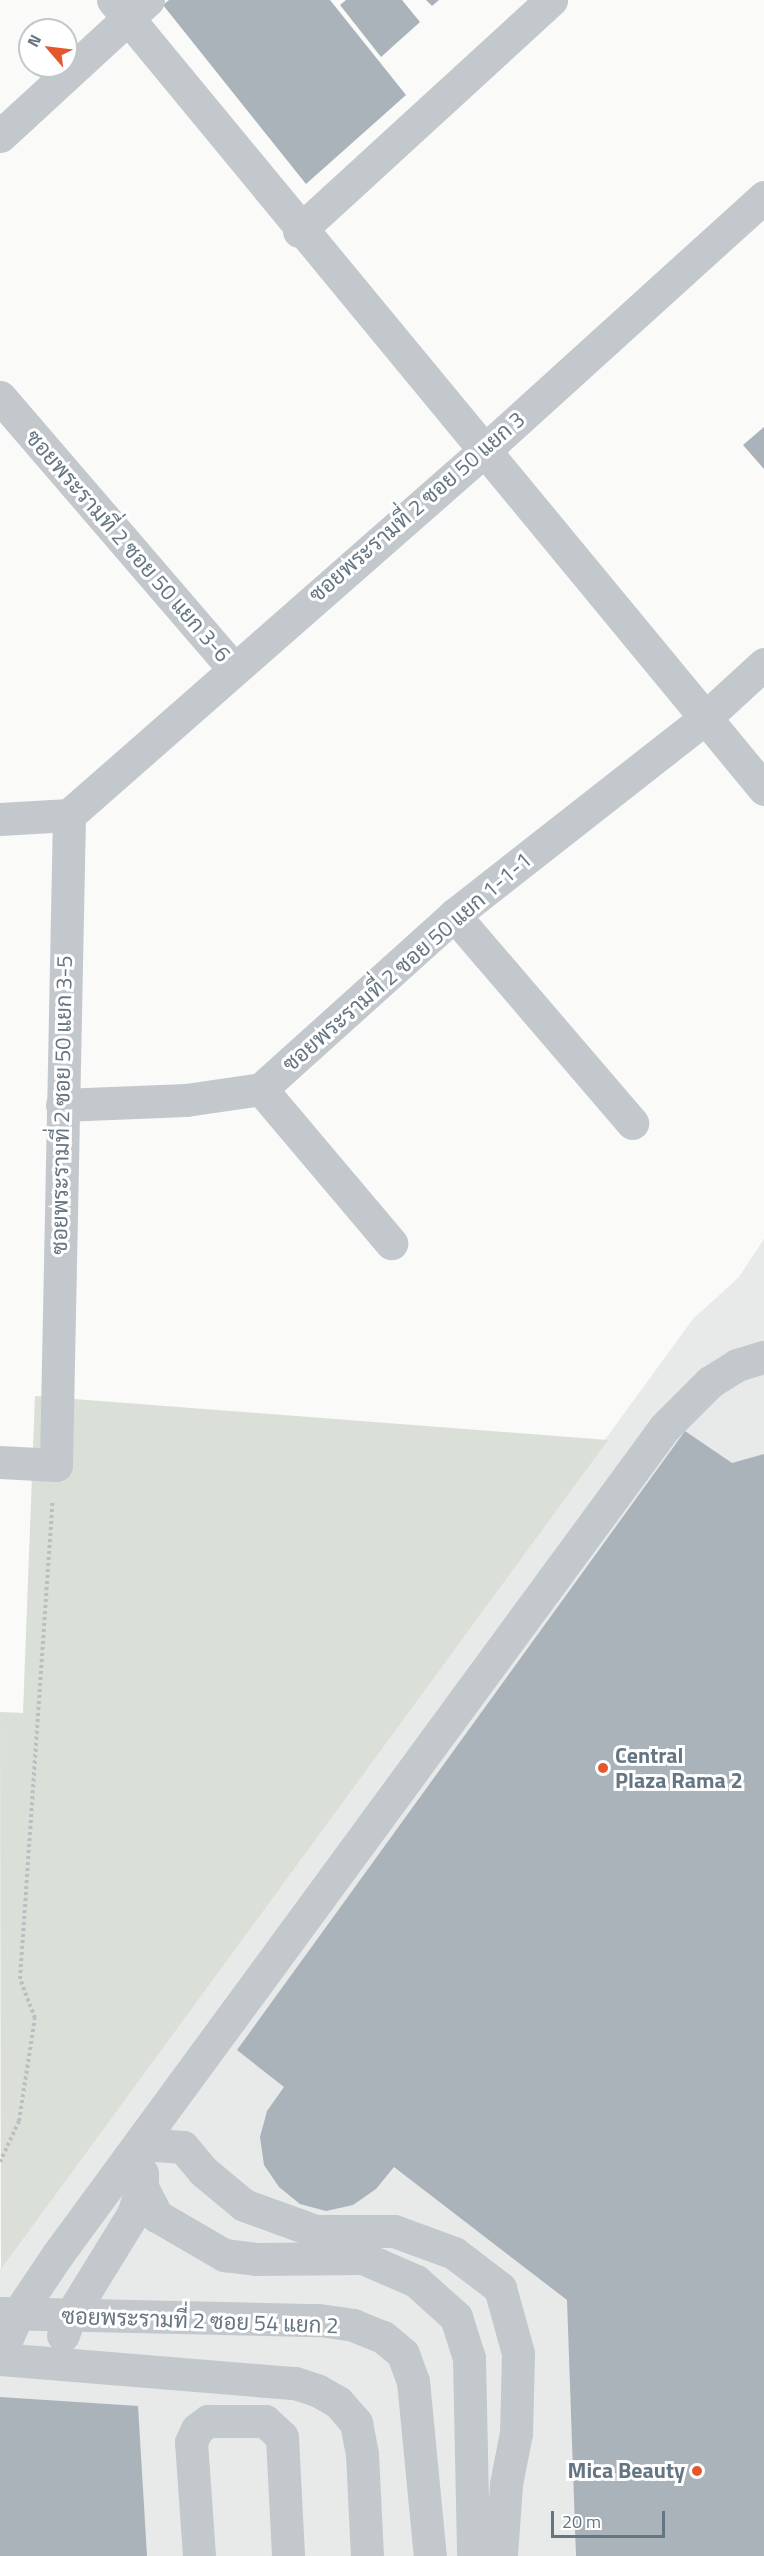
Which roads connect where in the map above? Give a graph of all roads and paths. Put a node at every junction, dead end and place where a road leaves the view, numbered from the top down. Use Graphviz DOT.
graph roads {
  1 [pos="551,0"];
  2 [pos="130,7"];
  3 [pos="0,136"];
  4 [pos="764,197"];
  5 [pos="299,231"];
  6 [pos="0,397"];
  7 [pos="486,449"];
  8 [pos="764,664"];
  9 [pos="233,668"];
  10 [pos="705,718"];
  11 [pos="764,789"];
  12 [pos="69,815"];
  13 [pos="0,819"];
  14 [pos="454,915"];
  15 [pos="261,1089"];
  16 [pos="62,1105"];
  17 [pos="632,1122"];
  18 [pos="391,1243"];
  19 [pos="764,1357"];
  20 [pos="0,1462"];
  21 [pos="56,1465"];
  22 [pos="141,2144"];
  23 [pos="0,2162"];
  24 [pos="142,2187"];
  25 [pos="8,2314"];
  26 [pos="69,2318"];
  27 [pos="0,2354"];
  28 [pos="0,2359"];
  29 [pos="55,2362"];
  30 [pos="199,2556"];
  31 [pos="288,2556"];
  32 [pos="367,2556"];
  33 [pos="430,2556"];
  34 [pos="473,2556"];
  35 [pos="501,2556"];
  1 -- 5 [label="street"];
  2 -- 3 [label="street"];
  2 -- 5 [label="street"];
  4 -- 7 [label="street, ซอยพระรามที่ 2 ซอย 50 แยก 3"];
  5 -- 7 [label="street"];
  6 -- 9 [label="street, ซอยพระรามที่ 2 ซอย 50 แยก 3-6"];
  7 -- 9 [label="street, ซอยพระรามที่ 2 ซอย 50 แยก 3"];
  7 -- 10 [label="street"];
  8 -- 10 [label="street, ซอยพระรามที่ 2 ซอย 50 แยก 1-1-1"];
  9 -- 12 [label="street, ซอยพระรามที่ 2 ซอย 50 แยก 3"];
  10 -- 11 [label="street"];
  10 -- 14 [label="street, ซอยพระรามที่ 2 ซอย 50 แยก 1-1-1"];
  12 -- 13 [label="street"];
  12 -- 16 [label="street, ซอยพระรามที่ 2 ซอย 50 แยก 3-5"];
  14 -- 15 [label="street, ซอยพระรามที่ 2 ซอย 50 แยก 1-1-1"];
  14 -- 17 [label="street"];
  15 -- 16 [label="street, ซอยพระรามที่ 2 ซอย 50 แยก 1-1-1"];
  15 -- 18 [label="street"];
  16 -- 21 [label="street, ซอยพระรามที่ 2 ซอย 50 แยก 3-5"];
  19 -- 22 [label="street"];
  20 -- 21 [label="street"];
  21 -- 23 [label="path"];
  22 -- 24 [label="street"];
  22 -- 25 [label="street"];
  22 -- 35 [label="street"];
  24 -- 26 [label="street"];
  24 -- 34 [label="street"];
  25 -- 26 [label="street, ซอยพระรามที่ 2 ซอย 54 แยก 2"];
  25 -- 27 [label="street"];
  26 -- 29 [label="street"];
  26 -- 33 [label="street, ซอยพระรามที่ 2 ซอย 54 แยก 2"];
  28 -- 29 [label="street, ซอยพระรามที่ 2 ซอย 54 แยก 2"];
  29 -- 32 [label="street, ซอยพระรามที่ 2 ซอย 54 แยก 2"];
  30 -- 31 [label="street"];
}
